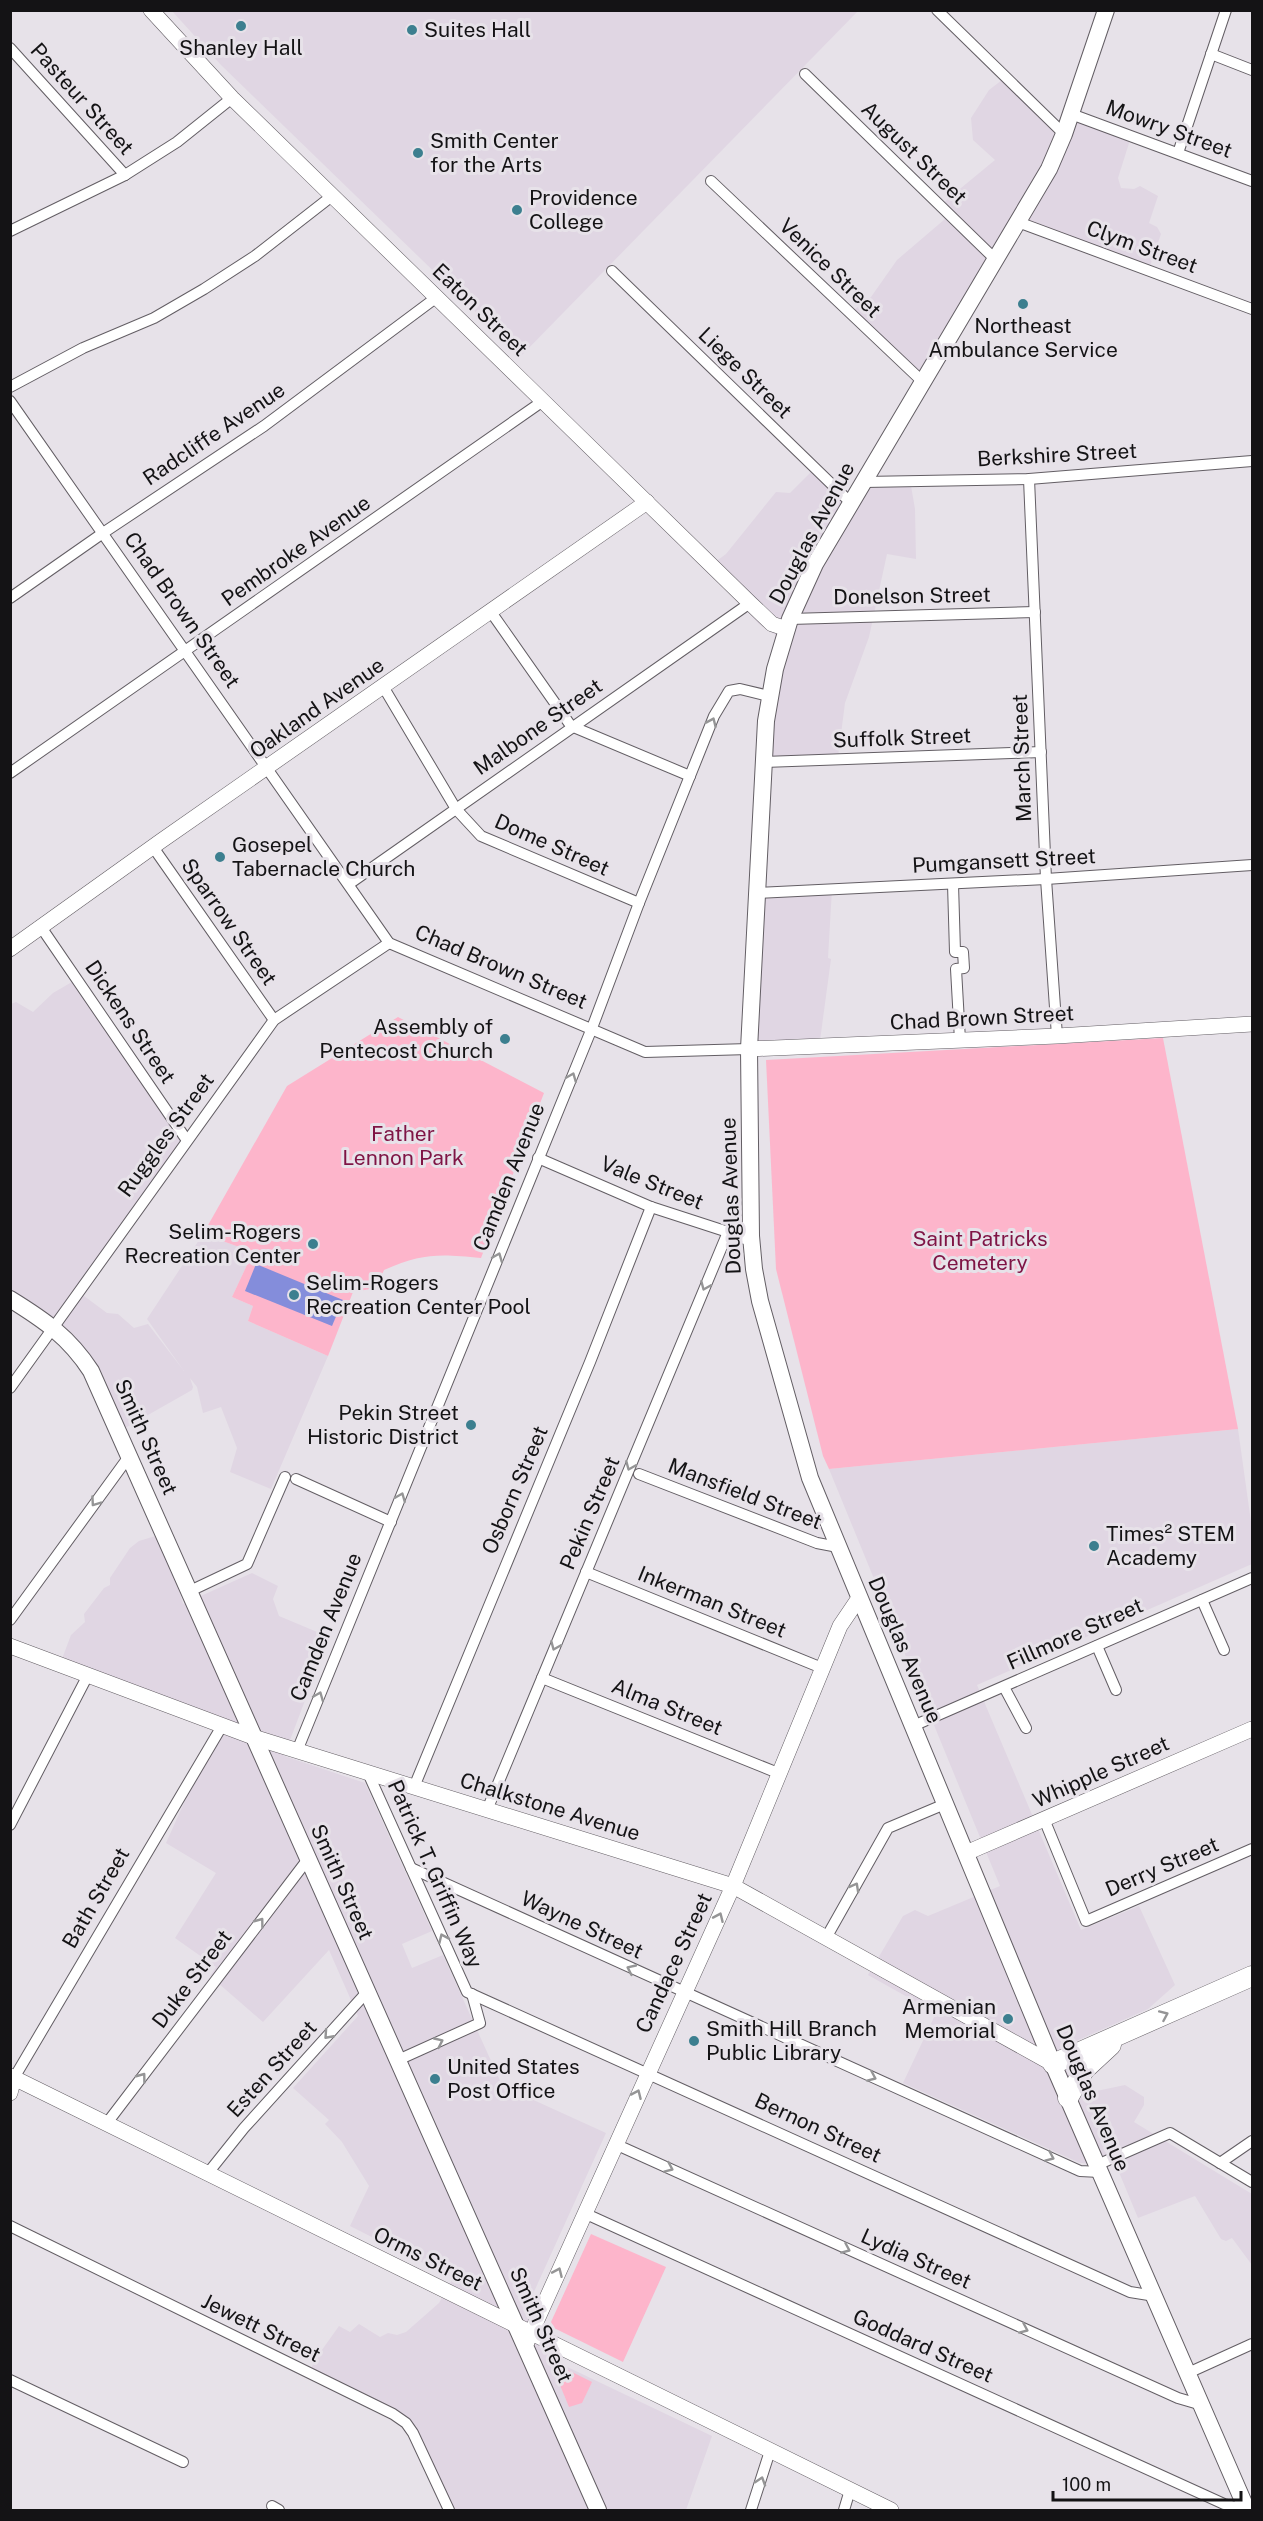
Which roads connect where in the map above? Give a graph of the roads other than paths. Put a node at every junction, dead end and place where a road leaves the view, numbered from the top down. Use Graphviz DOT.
graph roads {
  1 [pos="151,10"];
  2 [pos="937,10"];
  3 [pos="1107,10"];
  4 [pos="1226,10"];
  5 [pos="10,48"];
  6 [pos="1211,54"];
  7 [pos="1252,70"];
  8 [pos="805,74"];
  9 [pos="232,98"];
  10 [pos="1071,114"];
  11 [pos="1064,134"];
  12 [pos="1178,153"];
  13 [pos="125,176"];
  14 [pos="711,181"];
  15 [pos="1252,181"];
  16 [pos="332,195"];
  17 [pos="1018,222"];
  18 [pos="10,231"];
  19 [pos="996,260"];
  20 [pos="612,271"];
  21 [pos="436,297"];
  22 [pos="1252,309"];
  23 [pos="923,382"];
  24 [pos="10,387"];
  25 [pos="10,401"];
  26 [pos="543,401"];
  27 [pos="1252,461"];
  28 [pos="1029,479"];
  29 [pos="864,482"];
  30 [pos="647,502"];
  31 [pos="851,503"];
  32 [pos="103,534"];
  33 [pos="10,598"];
  34 [pos="750,603"];
  35 [pos="491,612"];
  36 [pos="1035,612"];
  37 [pos="788,624"];
  38 [pos="186,651"];
  39 [pos="384,688"];
  40 [pos="769,696"];
  41 [pos="571,726"];
  42 [pos="1041,752"];
  43 [pos="764,762"];
  44 [pos="267,768"];
  45 [pos="10,772"];
  46 [pos="690,776"];
  47 [pos="456,809"];
  48 [pos="153,847"];
  49 [pos="1252,866"];
  50 [pos="1046,879"];
  51 [pos="349,884"];
  52 [pos="953,884"];
  53 [pos="757,893"];
  54 [pos="639,903"];
  55 [pos="40,927"];
  56 [pos="389,943"];
  57 [pos="10,949"];
  58 [pos="274,1020"];
  59 [pos="1252,1024"];
  60 [pos="592,1028"];
  61 [pos="1057,1036"];
  62 [pos="960,1040"];
  63 [pos="749,1049"];
  64 [pos="186,1139"];
  65 [pos="538,1158"];
  66 [pos="651,1207"];
  67 [pos="728,1232"];
  68 [pos="752,1242"];
  69 [pos="10,1299"];
  70 [pos="54,1328"];
  71 [pos="10,1388"];
  72 [pos="130,1455"];
  73 [pos="639,1474"];
  74 [pos="391,1522"];
  75 [pos="838,1547"];
  76 [pos="586,1572"];
  77 [pos="1252,1578"];
  78 [pos="190,1591"];
  79 [pos="859,1598"];
  80 [pos="1202,1600"];
  81 [pos="10,1620"];
  82 [pos="10,1646"];
  83 [pos="1097,1646"];
  84 [pos="1224,1650"];
  85 [pos="822,1668"];
  86 [pos="88,1675"];
  87 [pos="542,1678"];
  88 [pos="1004,1687"];
  89 [pos="1116,1690"];
  90 [pos="222,1726"];
  91 [pos="913,1726"];
  92 [pos="1026,1728"];
  93 [pos="1252,1729"];
  94 [pos="253,1737"];
  95 [pos="297,1750"];
  96 [pos="368,1773"];
  97 [pos="778,1773"];
  98 [pos="414,1787"];
  99 [pos="945,1804"];
  100 [pos="488,1810"];
  101 [pos="1044,1819"];
  102 [pos="10,1825"];
  103 [pos="1252,1849"];
  104 [pos="966,1853"];
  105 [pos="308,1859"];
  106 [pos="411,1868"];
  107 [pos="732,1886"];
  108 [pos="826,1938"];
  109 [pos="1252,1976"];
  110 [pos="367,1992"];
  111 [pos="469,1993"];
  112 [pos="685,1993"];
  113 [pos="1140,2026"];
  114 [pos="398,2060"];
  115 [pos="1053,2064"];
  116 [pos="648,2072"];
  117 [pos="12,2082"];
  118 [pos="1068,2098"];
  119 [pos="107,2123"];
  120 [pos="1252,2141"];
  121 [pos="615,2144"];
  122 [pos="1220,2163"];
  123 [pos="1099,2168"];
  124 [pos="208,2173"];
  125 [pos="1252,2182"];
  126 [pos="584,2213"];
  127 [pos="10,2226"];
  128 [pos="1155,2296"];
  129 [pos="524,2335"];
  130 [pos="1252,2344"];
  131 [pos="1188,2373"];
  132 [pos="10,2380"];
  133 [pos="1202,2405"];
  134 [pos="770,2451"];
  135 [pos="183,2462"];
  136 [pos="850,2490"];
  137 [pos="1247,2510"];
  138 [pos="449,2511"];
  139 [pos="598,2511"];
  140 [pos="751,2511"];
  141 [pos="844,2511"];
  142 [pos="891,2511"];
  1 -- 9 [label="street, Eaton Street"];
  2 -- 11 [label="street"];
  3 -- 10 [label="main road, Douglas Avenue"];
  4 -- 6 [label="street"];
  5 -- 13 [label="street, Pasteur Street"];
  6 -- 7 [label="street"];
  6 -- 12 [label="street"];
  8 -- 19 [label="street, August Street"];
  9 -- 13 [label="street"];
  9 -- 16 [label="street, Eaton Street"];
  10 -- 11 [label="main road, Douglas Avenue"];
  10 -- 12 [label="street, Mowry Street"];
  11 -- 17 [label="main road, Douglas Avenue"];
  12 -- 15 [label="street, Mowry Street"];
  13 -- 18 [label="street"];
  14 -- 23 [label="street, Venice Street"];
  16 -- 21 [label="street, Eaton Street"];
  16 -- 24 [label="street"];
  17 -- 19 [label="main road, Douglas Avenue"];
  17 -- 22 [label="street, Clym Street"];
  19 -- 23 [label="main road, Douglas Avenue"];
  20 -- 31 [label="street, Liege Street"];
  21 -- 26 [label="street, Eaton Street"];
  21 -- 32 [label="street, Radcliffe Avenue"];
  23 -- 29 [label="main road, Douglas Avenue"];
  25 -- 32 [label="street, Chad Brown Street"];
  26 -- 30 [label="street, Eaton Street"];
  26 -- 38 [label="street, Pembroke Avenue"];
  27 -- 28 [label="street, Berkshire Street"];
  28 -- 29 [label="street, Berkshire Street"];
  28 -- 36 [label="street, March Street"];
  29 -- 31 [label="main road, Douglas Avenue"];
  30 -- 34 [label="street, Eaton Street"];
  30 -- 35 [label="street, Oakland Avenue"];
  31 -- 37 [label="main road, Douglas Avenue"];
  32 -- 33 [label="street, Radcliffe Avenue"];
  32 -- 38 [label="street, Chad Brown Street"];
  34 -- 37 [label="street, Eaton Street"];
  34 -- 41 [label="street, Malbone Street"];
  35 -- 39 [label="street, Oakland Avenue"];
  35 -- 41 [label="street"];
  36 -- 37 [label="street, Donelson Street"];
  36 -- 42 [label="street, March Street"];
  37 -- 40 [label="main road, Douglas Avenue"];
  38 -- 44 [label="street, Chad Brown Street"];
  38 -- 45 [label="street, Pembroke Avenue"];
  39 -- 44 [label="street, Oakland Avenue"];
  39 -- 47 [label="street, Dome Street"];
  40 -- 43 [label="main road, Douglas Avenue"];
  46 -- 40 [label="street, Camden Avenue, one-way"];
  41 -- 46 [label="street"];
  41 -- 47 [label="street, Malbone Street"];
  42 -- 43 [label="street, Suffolk Street"];
  42 -- 50 [label="street, March Street"];
  43 -- 53 [label="main road, Douglas Avenue"];
  44 -- 48 [label="street, Oakland Avenue"];
  44 -- 51 [label="street, Chad Brown Street"];
  46 -- 54 [label="street, Camden Avenue"];
  47 -- 51 [label="street, Malbone Street"];
  47 -- 54 [label="street, Dome Street"];
  48 -- 55 [label="street, Oakland Avenue"];
  48 -- 58 [label="street, Sparrow Street"];
  49 -- 50 [label="street, Pumgansett Street"];
  50 -- 52 [label="street, Pumgansett Street"];
  50 -- 61 [label="street, March Street"];
  51 -- 56 [label="street, Chad Brown Street"];
  52 -- 53 [label="street, Pumgansett Street"];
  52 -- 62 [label="street"];
  53 -- 63 [label="main road, Douglas Avenue"];
  54 -- 60 [label="street, Camden Avenue"];
  55 -- 57 [label="street, Oakland Avenue"];
  55 -- 64 [label="street, Dickens Street"];
  56 -- 58 [label="street, Ruggles Street"];
  56 -- 60 [label="street, Chad Brown Street"];
  58 -- 64 [label="street, Ruggles Street"];
  59 -- 61 [label="street, Chad Brown Street"];
  60 -- 63 [label="street, Chad Brown Street"];
  65 -- 60 [label="street, Camden Avenue, one-way"];
  61 -- 62 [label="street, Chad Brown Street"];
  62 -- 63 [label="street, Chad Brown Street"];
  63 -- 68 [label="main road, Douglas Avenue"];
  64 -- 70 [label="street, Ruggles Street"];
  65 -- 66 [label="street, Vale Street"];
  74 -- 65 [label="street, Camden Avenue, one-way"];
  66 -- 67 [label="street, Vale Street"];
  66 -- 98 [label="street, Osborn Street"];
  67 -- 68 [label="street, Vale Street"];
  67 -- 76 [label="street, Pekin Street, one-way"];
  68 -- 75 [label="main road, Douglas Avenue"];
  69 -- 70 [label="main road, Smith Street"];
  70 -- 71 [label="street, Ruggles Street"];
  70 -- 72 [label="main road, Smith Street"];
  72 -- 78 [label="main road, Smith Street"];
  72 -- 81 [label="street, one-way"];
  73 -- 75 [label="street, Mansfield Street"];
  74 -- 78 [label="street"];
  95 -- 74 [label="street, Camden Avenue, one-way"];
  75 -- 79 [label="main road, Douglas Avenue"];
  76 -- 85 [label="street, Inkerman Street"];
  76 -- 87 [label="street, Pekin Street, one-way"];
  77 -- 80 [label="street, Fillmore Street"];
  78 -- 94 [label="main road, Smith Street"];
  79 -- 85 [label="street, Candace Street"];
  79 -- 91 [label="main road, Douglas Avenue"];
  80 -- 83 [label="street, Fillmore Street"];
  80 -- 84 [label="street"];
  82 -- 86 [label="street, Chalkstone Avenue"];
  83 -- 88 [label="street, Fillmore Street"];
  83 -- 89 [label="street"];
  85 -- 97 [label="street, Candace Street"];
  86 -- 90 [label="street, Chalkstone Avenue"];
  86 -- 102 [label="street"];
  87 -- 97 [label="street, Alma Street"];
  87 -- 100 [label="street, Pekin Street"];
  88 -- 91 [label="street, Fillmore Street"];
  88 -- 92 [label="street"];
  90 -- 94 [label="street, Chalkstone Avenue"];
  90 -- 117 [label="street, Bath Street"];
  91 -- 99 [label="main road, Douglas Avenue"];
  93 -- 101 [label="street, Whipple Street"];
  94 -- 95 [label="street, Chalkstone Avenue"];
  94 -- 105 [label="main road, Smith Street"];
  95 -- 96 [label="street, Chalkstone Avenue"];
  96 -- 98 [label="street, Chalkstone Avenue"];
  96 -- 106 [label="street, Patrick T. Griffin Way"];
  97 -- 107 [label="street, Candace Street"];
  98 -- 100 [label="street, Chalkstone Avenue"];
  99 -- 104 [label="main road, Douglas Avenue"];
  108 -- 99 [label="street, one-way"];
  100 -- 107 [label="street, Chalkstone Avenue"];
  101 -- 103 [label="street, Derry Street"];
  101 -- 104 [label="street, Whipple Street"];
  104 -- 115 [label="main road, Douglas Avenue"];
  105 -- 110 [label="main road, Smith Street"];
  119 -- 105 [label="street, Duke Street, one-way"];
  111 -- 106 [label="street, Patrick T. Griffin Way, one-way"];
  112 -- 106 [label="street, Wayne Street, one-way"];
  107 -- 108 [label="street, Chalkstone Avenue"];
  112 -- 107 [label="street, Candace Street, one-way"];
  108 -- 115 [label="street, Chalkstone Avenue"];
  113 -- 109 [label="highway, one-way"];
  110 -- 114 [label="main road, Smith Street"];
  110 -- 124 [label="street, Esten Street, one-way"];
  114 -- 111 [label="street, Patrick T. Griffin Way, one-way"];
  111 -- 116 [label="street, Bernon Street"];
  112 -- 116 [label="street, Candace Street"];
  112 -- 123 [label="street, Wayne Street, one-way"];
  113 -- 115 [label="highway"];
  113 -- 118 [label="highway"];
  114 -- 129 [label="main road, Smith Street"];
  115 -- 118 [label="main road, Douglas Avenue"];
  121 -- 116 [label="street, Candace Street, one-way"];
  116 -- 128 [label="street, Bernon Street"];
  117 -- 119 [label="street, Orms Street"];
  118 -- 123 [label="main road, Douglas Avenue"];
  119 -- 124 [label="street, Orms Street"];
  120 -- 122 [label="street"];
  121 -- 126 [label="street, Candace Street"];
  121 -- 133 [label="street, Lydia Street, one-way"];
  122 -- 123 [label="street"];
  122 -- 125 [label="street"];
  123 -- 128 [label="main road, Douglas Avenue"];
  124 -- 129 [label="street, Orms Street"];
  129 -- 126 [label="street, Candace Street, one-way"];
  126 -- 137 [label="street, Goddard Street"];
  127 -- 138 [label="street, Jewett Street"];
  128 -- 131 [label="main road, Douglas Avenue"];
  129 -- 134 [label="street, Orms Street"];
  129 -- 139 [label="main road, Smith Street"];
  130 -- 131 [label="street"];
  131 -- 133 [label="main road, Douglas Avenue"];
  132 -- 135 [label="street"];
  133 -- 137 [label="main road, Douglas Avenue"];
  134 -- 136 [label="street, Orms Street"];
  140 -- 134 [label="street, one-way"];
  136 -- 141 [label="street"];
  136 -- 142 [label="street, Orms Street"];
}
